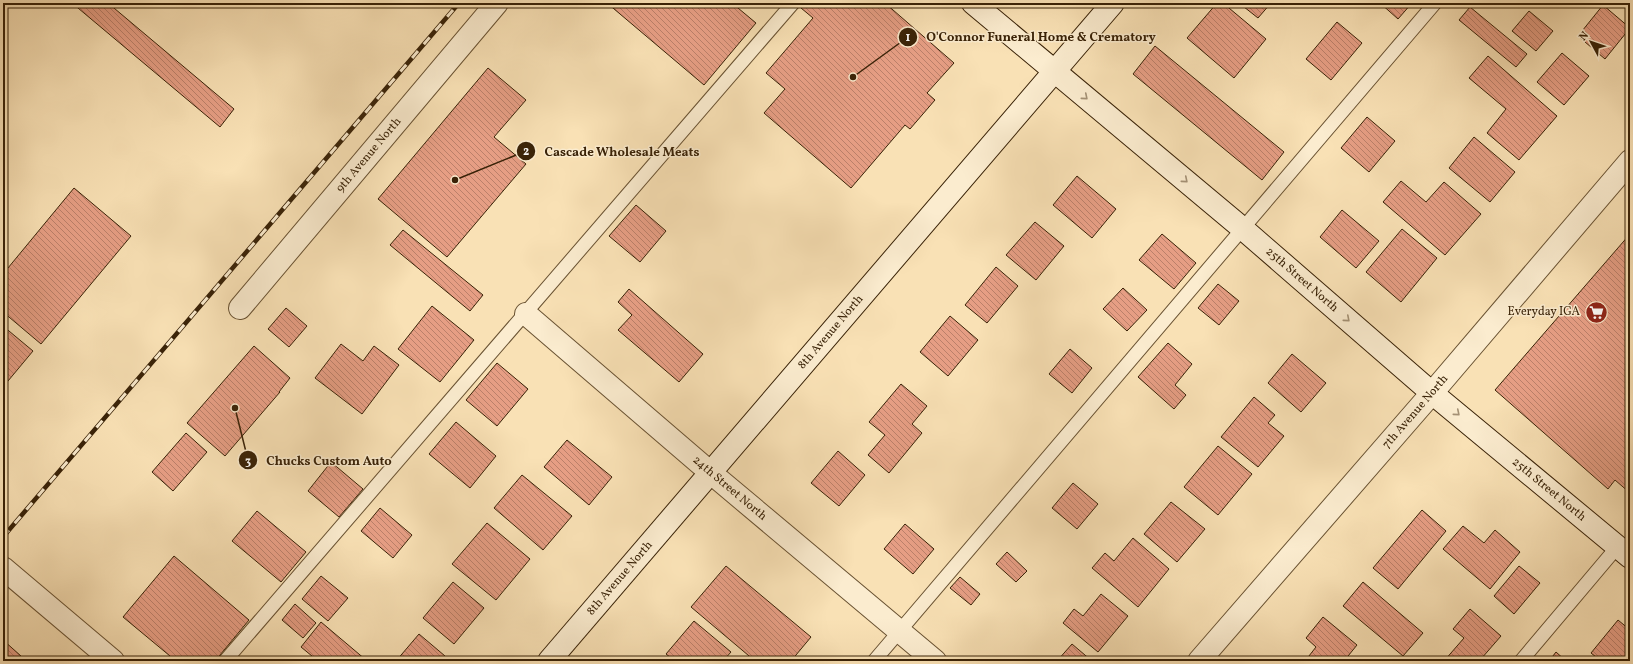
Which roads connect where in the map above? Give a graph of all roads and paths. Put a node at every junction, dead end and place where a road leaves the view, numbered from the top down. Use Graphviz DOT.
graph roads {
  1 [pos="497,3"];
  2 [pos="793,3"];
  3 [pos="973,3"];
  4 [pos="1113,3"];
  5 [pos="1435,3"];
  6 [pos="1054,72"];
  7 [pos="1630,161"];
  8 [pos="1242,228"];
  9 [pos="240,308"];
  10 [pos="526,314"];
  11 [pos="1432,393"];
  12 [pos="711,473"];
  13 [pos="1624,552"];
  14 [pos="3,568"];
  15 [pos="900,632"];
  16 [pos="113,661"];
  17 [pos="225,661"];
  18 [pos="549,661"];
  19 [pos="874,661"];
  20 [pos="935,661"];
  21 [pos="1199,661"];
  22 [pos="1521,661"];
  1 -- 9 [label="street, 9th Avenue North"];
  2 -- 10 [label="lane"];
  3 -- 6 [label="street, 25th Street North"];
  4 -- 6 [label="street, 8th Avenue North"];
  5 -- 8 [label="lane"];
  6 -- 8 [label="street, 25th Street North, one-way"];
  6 -- 12 [label="street, 8th Avenue North"];
  7 -- 11 [label="street, 7th Avenue North"];
  8 -- 11 [label="street, 25th Street North, one-way"];
  8 -- 15 [label="lane"];
  10 -- 12 [label="street, 24th Street North"];
  10 -- 17 [label="lane"];
  11 -- 13 [label="street, 25th Street North, one-way"];
  11 -- 21 [label="street, 7th Avenue North"];
  12 -- 15 [label="street, 24th Street North"];
  12 -- 18 [label="street, 8th Avenue North"];
  13 -- 22 [label="lane"];
  14 -- 16 [label="street"];
  15 -- 19 [label="lane"];
  15 -- 20 [label="street, 24th Street North"];
}
